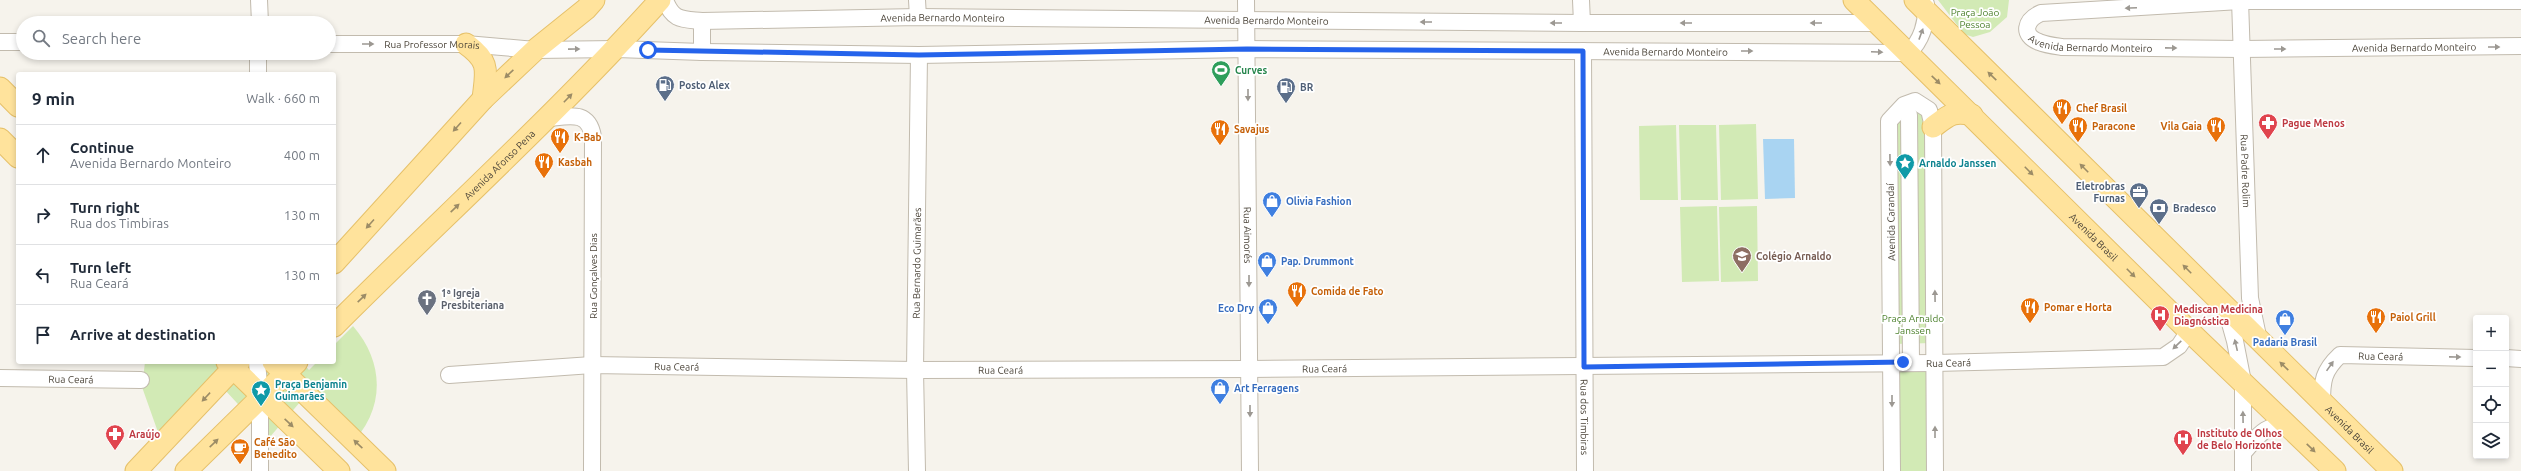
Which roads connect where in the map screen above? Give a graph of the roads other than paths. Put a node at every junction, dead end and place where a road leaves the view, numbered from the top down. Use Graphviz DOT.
graph roads {
  1 [pos="259,0"];
  2 [pos="594,0"];
  3 [pos="660,0"];
  4 [pos="665,0"];
  5 [pos="917,0"];
  6 [pos="1246,0"];
  7 [pos="1581,0"];
  8 [pos="1854,0"];
  9 [pos="2240,1"];
  10 [pos="2521,1"];
  11 [pos="1922,4"];
  12 [pos="260,16"];
  13 [pos="918,17"];
  14 [pos="1246,20"];
  15 [pos="702,21"];
  16 [pos="1582,23"];
  17 [pos="1878,23"];
  18 [pos="0,42"];
  19 [pos="16,42"];
  20 [pos="336,44"];
  21 [pos="466,44"];
  22 [pos="2521,46"];
  23 [pos="617,49"];
  24 [pos="1247,49"];
  25 [pos="2241,49"];
  26 [pos="535,50"];
  27 [pos="1583,51"];
  28 [pos="702,52"];
  29 [pos="1908,53"];
  30 [pos="919,55"];
  31 [pos="258,60"];
  32 [pos="258,72"];
  33 [pos="0,88"];
  34 [pos="483,99"];
  35 [pos="16,104"];
  36 [pos="1908,115"];
  37 [pos="1972,115"];
  38 [pos="549,118"];
  39 [pos="1933,127"];
  40 [pos="0,139"];
  41 [pos="16,155"];
  42 [pos="336,261"];
  43 [pos="2250,298"];
  44 [pos="2220,303"];
  45 [pos="336,324"];
  46 [pos="2190,331"];
  47 [pos="2259,341"];
  48 [pos="2473,358"];
  49 [pos="2509,358"];
  50 [pos="2521,359"];
  51 [pos="1892,362"];
  52 [pos="1911,362"];
  53 [pos="1935,363"];
  54 [pos="233,364"];
  55 [pos="257,364"];
  56 [pos="285,366"];
  57 [pos="592,366"];
  58 [pos="1584,367"];
  59 [pos="1249,369"];
  60 [pos="915,370"];
  61 [pos="449,375"];
  62 [pos="0,378"];
  63 [pos="141,380"];
  64 [pos="2243,382"];
  65 [pos="260,396"];
  66 [pos="2322,403"];
  67 [pos="2289,426"];
  68 [pos="2244,452"];
  69 [pos="136,471"];
  70 [pos="186,471"];
  71 [pos="260,471"];
  72 [pos="339,471"];
  73 [pos="385,471"];
  74 [pos="592,471"];
  75 [pos="917,471"];
  76 [pos="1250,471"];
  77 [pos="1585,471"];
  78 [pos="1892,471"];
  79 [pos="1934,471"];
  80 [pos="2243,471"];
  81 [pos="2335,471"];
  82 [pos="2392,471"];
  1 -- 12 [label="street"];
  2 -- 26 [label="main road"];
  3 -- 23 [label="main road, Avenida Afonso Pena"];
  4 -- 15 [label="street, Avenida Bernardo Monteiro"];
  5 -- 13 [label="street"];
  6 -- 14 [label="street, Rua Aimorés"];
  7 -- 16 [label="street"];
  8 -- 17 [label="main road, Avenida Brasil"];
  9 -- 10 [label="street, Avenida Bernardo Monteiro"];
  9 -- 25 [label="street, Rua Padre Rolim"];
  9 -- 25 [label="street, Avenida Bernardo Monteiro, one-way"];
  29 -- 11 [label="street, one-way"];
  44 -- 11 [label="main road, Avenida Brasil, one-way"];
  13 -- 14 [label="street, Avenida Bernardo Monteiro"];
  13 -- 15 [label="street, Avenida Bernardo Monteiro"];
  16 -- 14 [label="street, Avenida Bernardo Monteiro, one-way"];
  14 -- 24 [label="street, Rua Aimorés"];
  15 -- 28 [label="street"];
  17 -- 16 [label="street, Avenida Bernardo Monteiro, one-way"];
  17 -- 29 [label="main road, Avenida Brasil"];
  18 -- 19 [label="street"];
  20 -- 21 [label="street, Rua Professor Morais, one-way"];
  21 -- 26 [label="street, Rua Professor Morais"];
  21 -- 34 [label="main road"];
  25 -- 22 [label="street, Avenida Bernardo Monteiro, one-way"];
  26 -- 23 [label="street, Avenida Bernardo Monteiro, one-way"];
  23 -- 28 [label="street, Avenida Bernardo Monteiro"];
  38 -- 23 [label="main road, Avenida Afonso Pena, one-way"];
  24 -- 27 [label="street, Avenida Bernardo Monteiro"];
  24 -- 30 [label="street, Avenida Bernardo Monteiro"];
  24 -- 59 [label="street, Rua Aimorés, one-way"];
  25 -- 43 [label="street, Rua Padre Rolim"];
  26 -- 34 [label="main road, one-way"];
  27 -- 29 [label="street, Avenida Bernardo Monteiro, one-way"];
  27 -- 58 [label="street, Rua dos Timbiras"];
  28 -- 30 [label="street, Avenida Bernardo Monteiro"];
  29 -- 37 [label="main road, Avenida Brasil, one-way"];
  30 -- 60 [label="street, Rua Bernardo Guimarães"];
  31 -- 32 [label="street"];
  33 -- 35 [label="main road"];
  34 -- 42 [label="main road, one-way"];
  36 -- 52 [label="street"];
  37 -- 39 [label="main road"];
  37 -- 46 [label="main road, Avenida Brasil, one-way"];
  45 -- 38 [label="main road, Avenida Afonso Pena, one-way"];
  38 -- 57 [label="street, Rua Gonçalves Dias"];
  39 -- 51 [label="street, Avenida Carandaí, one-way"];
  53 -- 39 [label="street, Avenida Carandaí, one-way"];
  40 -- 41 [label="main road"];
  43 -- 44 [label="street"];
  43 -- 47 [label="street, Rua Padre Rolim"];
  44 -- 47 [label="main road, Avenida Brasil"];
  64 -- 44 [label="street, one-way"];
  46 -- 53 [label="street, Rua Ceará, one-way"];
  46 -- 64 [label="main road, Avenida Brasil"];
  66 -- 47 [label="main road, Avenida Brasil, one-way"];
  66 -- 48 [label="street, Rua Ceará, one-way"];
  49 -- 50 [label="street"];
  51 -- 52 [label="street, Rua Ceará"];
  51 -- 58 [label="street, Rua Ceará"];
  51 -- 78 [label="street, Avenida Carandaí, one-way"];
  52 -- 53 [label="street, Rua Ceará"];
  79 -- 53 [label="street, Avenida Carandaí, one-way"];
  54 -- 65 [label="main road"];
  54 -- 69 [label="main road, one-way"];
  55 -- 65 [label="street"];
  56 -- 65 [label="main road"];
  73 -- 56 [label="main road, one-way"];
  57 -- 60 [label="street, Rua Ceará"];
  57 -- 61 [label="street, Rua Ceará"];
  57 -- 74 [label="street, Rua Gonçalves Dias"];
  58 -- 59 [label="street, Rua Ceará"];
  58 -- 77 [label="street, Rua dos Timbiras"];
  59 -- 60 [label="street, Rua Ceará"];
  59 -- 76 [label="street, Rua Aimorés, one-way"];
  60 -- 75 [label="street, Rua Bernardo Guimarães"];
  62 -- 63 [label="street, Rua Ceará"];
  64 -- 67 [label="main road, Avenida Brasil"];
  68 -- 64 [label="street, one-way"];
  70 -- 65 [label="main road, one-way"];
  65 -- 71 [label="street"];
  65 -- 72 [label="main road, one-way"];
  66 -- 82 [label="main road, Avenida Brasil"];
  67 -- 68 [label="street"];
  67 -- 81 [label="main road, Avenida Brasil, one-way"];
  68 -- 80 [label="street"];
}
